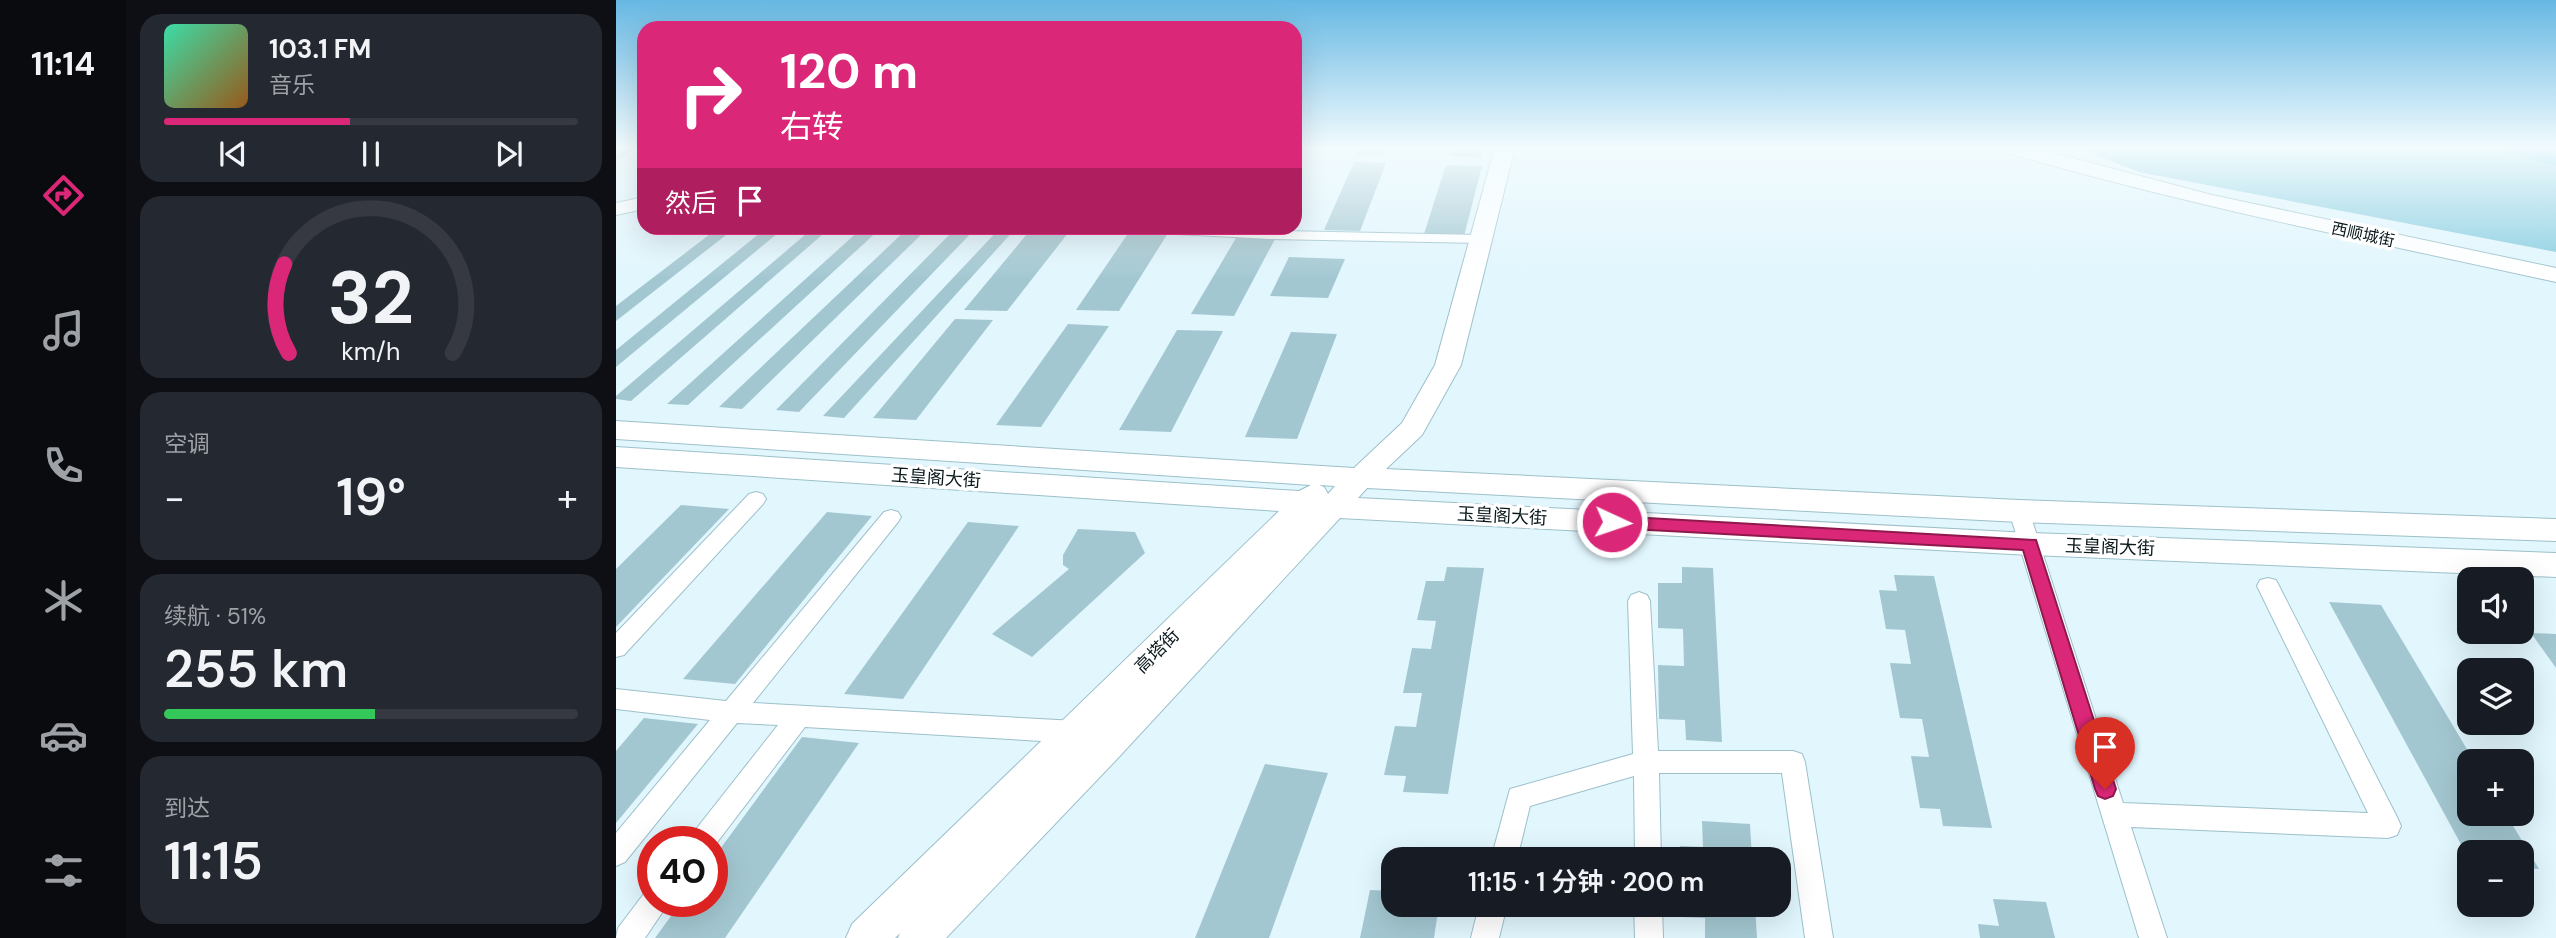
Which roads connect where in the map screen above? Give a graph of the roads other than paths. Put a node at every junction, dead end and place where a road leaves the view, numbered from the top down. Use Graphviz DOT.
graph roads {
  1 [pos="1494,191"];
  2 [pos="2163,191"];
  3 [pos="2199,191"];
  4 [pos="637,204"];
  5 [pos="616,209"];
  6 [pos="637,210"];
  7 [pos="1302,235"];
  8 [pos="1481,239"];
  9 [pos="2556,265"];
  10 [pos="2556,275"];
  11 [pos="616,430"];
  12 [pos="616,457"];
  13 [pos="1333,490"];
  14 [pos="755,499"];
  15 [pos="2019,511"];
  16 [pos="891,517"];
  17 [pos="2556,530"];
  18 [pos="2030,544"];
  19 [pos="2556,565"];
  20 [pos="2268,586"];
  21 [pos="1639,601"];
  22 [pos="616,648"];
  23 [pos="616,699"];
  24 [pos="730,712"];
  25 [pos="799,716"];
  26 [pos="1090,740"];
  27 [pos="1646,762"];
  28 [pos="2113,814"];
  29 [pos="714,826"];
  30 [pos="1507,847"];
  31 [pos="1648,847"];
  32 [pos="616,853"];
  33 [pos="644,917"];
  34 [pos="1490,917"];
  35 [pos="1648,917"];
  36 [pos="628,938"];
  37 [pos="866,938"];
  38 [pos="918,938"];
  39 [pos="1485,938"];
  40 [pos="1649,938"];
  41 [pos="1819,938"];
  42 [pos="2153,938"];
  1 -- 8 [label="street, 高塔街"];
  2 -- 10 [label="street, 西顺城街"];
  3 -- 9 [label="street, 西顺城街"];
  4 -- 5 [label="street"];
  5 -- 6 [label="street"];
  7 -- 8 [label="street"];
  8 -- 13 [label="street, 高塔街"];
  11 -- 13 [label="street, 玉皇阁大街"];
  12 -- 13 [label="street, 玉皇阁大街"];
  13 -- 15 [label="street, 玉皇阁大街"];
  13 -- 18 [label="street, 玉皇阁大街"];
  13 -- 26 [label="street, 高塔街"];
  14 -- 22 [label="street"];
  15 -- 17 [label="street, 玉皇阁大街"];
  15 -- 18 [label="street"];
  16 -- 24 [label="street"];
  18 -- 19 [label="street, 玉皇阁大街"];
  18 -- 28 [label="street"];
  20 -- 28 [label="street"];
  21 -- 27 [label="street"];
  23 -- 24 [label="street"];
  24 -- 25 [label="street"];
  24 -- 32 [label="street"];
  25 -- 26 [label="street"];
  25 -- 29 [label="street"];
  26 -- 37 [label="street, 高塔街"];
  26 -- 38 [label="street, 高塔街"];
  27 -- 30 [label="street"];
  27 -- 31 [label="street"];
  27 -- 41 [label="street"];
  28 -- 42 [label="street"];
  33 -- 36 [label="street"];
  34 -- 39 [label="street"];
  35 -- 40 [label="street"];
}
